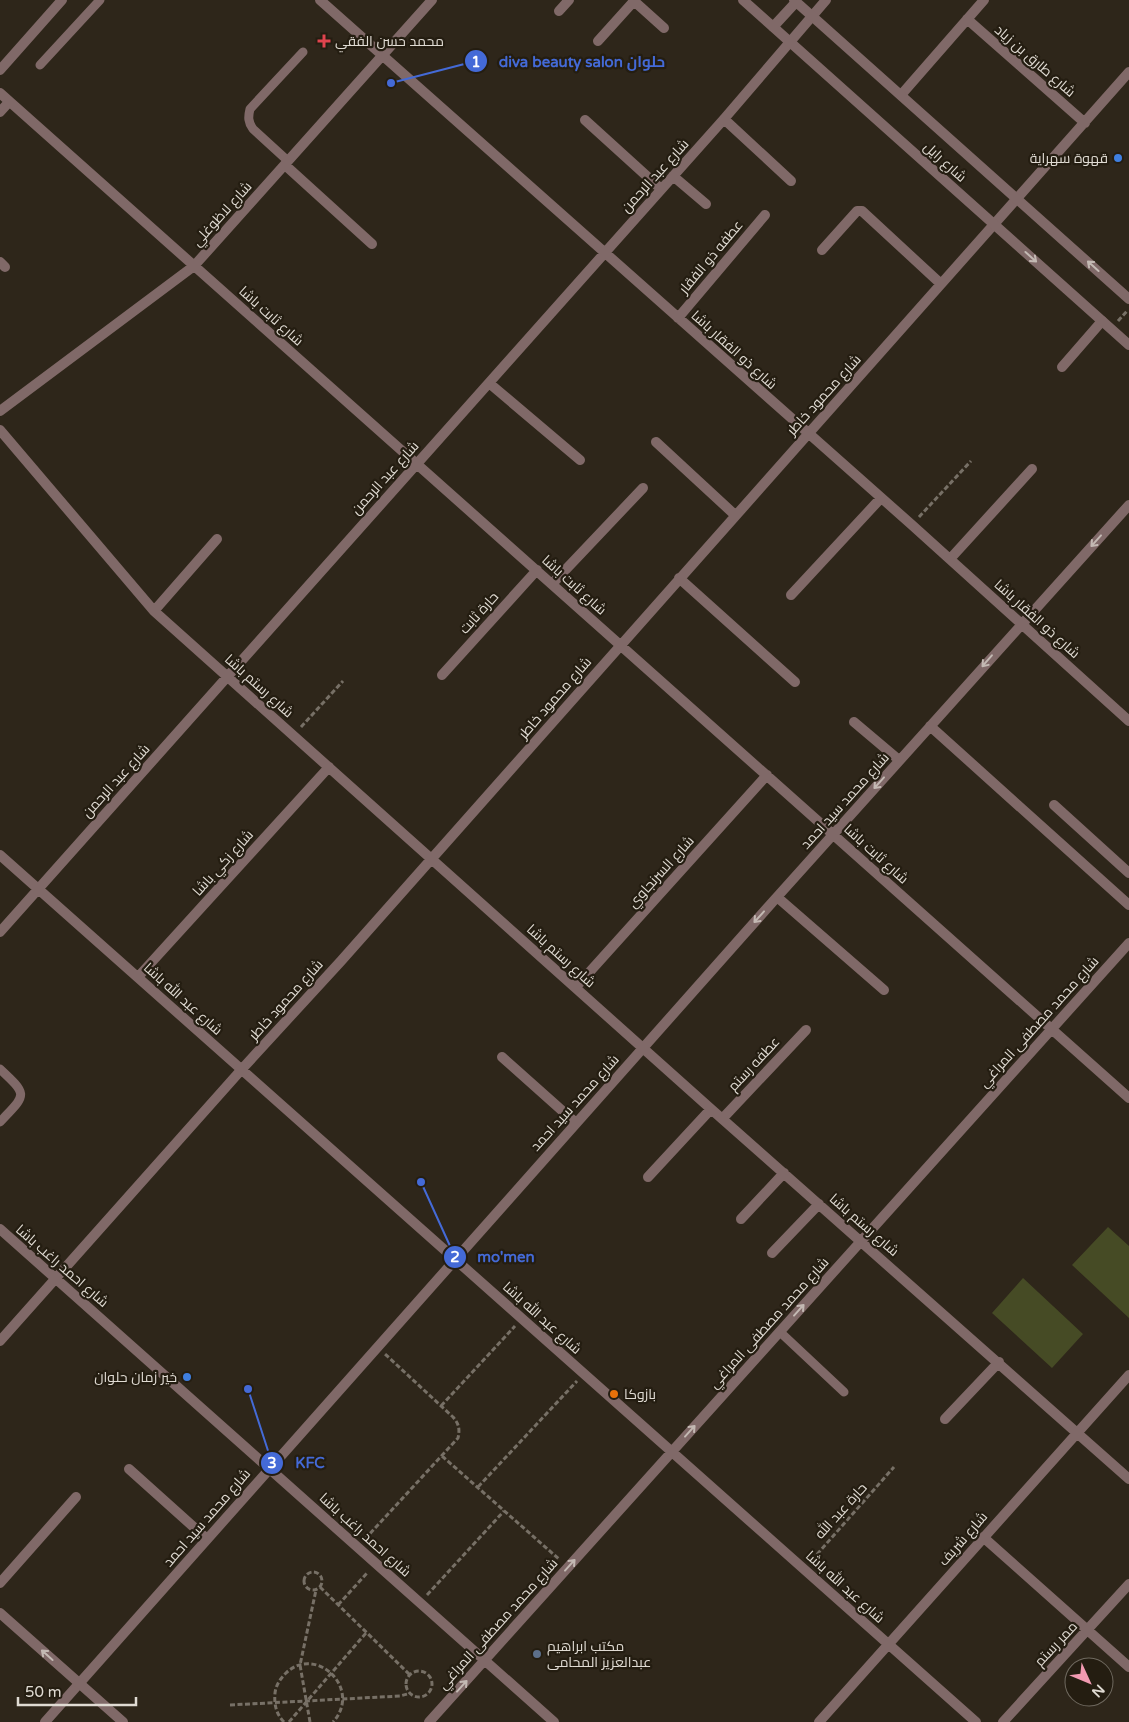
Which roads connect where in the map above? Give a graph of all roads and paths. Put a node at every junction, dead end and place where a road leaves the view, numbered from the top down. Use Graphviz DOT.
graph roads {
  1 [pos="62,0"];
  2 [pos="100,0"];
  3 [pos="320,0"];
  4 [pos="432,0"];
  5 [pos="569,0"];
  6 [pos="635,0"];
  7 [pos="743,0"];
  8 [pos="826,0"];
  9 [pos="984,0"];
  10 [pos="795,1"];
  11 [pos="559,10"];
  12 [pos="812,16"];
  13 [pos="967,19"];
  14 [pos="773,27"];
  15 [pos="664,28"];
  16 [pos="598,41"];
  17 [pos="790,43"];
  18 [pos="303,52"];
  19 [pos="382,56"];
  20 [pos="40,65"];
  21 [pos="0,70"];
  22 [pos="1129,72"];
  23 [pos="0,93"];
  24 [pos="901,95"];
  25 [pos="10,102"];
  26 [pos="0,112"];
  27 [pos="585,120"];
  28 [pos="724,120"];
  29 [pos="1085,123"];
  30 [pos="287,163"];
  31 [pos="673,176"];
  32 [pos="792,181"];
  33 [pos="662,190"];
  34 [pos="1017,199"];
  35 [pos="706,204"];
  36 [pos="765,215"];
  37 [pos="994,224"];
  38 [pos="372,244"];
  39 [pos="822,250"];
  40 [pos="604,253"];
  41 [pos="194,266"];
  42 [pos="941,284"];
  43 [pos="1129,298"];
  44 [pos="678,318"];
  45 [pos="1102,321"];
  46 [pos="1129,345"];
  47 [pos="1062,367"];
  48 [pos="490,383"];
  49 [pos="0,411"];
  50 [pos="0,430"];
  51 [pos="808,433"];
  52 [pos="656,442"];
  53 [pos="580,460"];
  54 [pos="972,461"];
  55 [pos="417,464"];
  56 [pos="1032,469"];
  57 [pos="643,488"];
  58 [pos="881,498"];
  59 [pos="1129,504"];
  60 [pos="735,515"];
  61 [pos="912,525"];
  62 [pos="218,539"];
  63 [pos="950,559"];
  64 [pos="537,570"];
  65 [pos="679,578"];
  66 [pos="552,584"];
  67 [pos="791,595"];
  68 [pos="154,611"];
  69 [pos="1021,624"];
  70 [pos="620,644"];
  71 [pos="442,675"];
  72 [pos="227,677"];
  73 [pos="343,681"];
  74 [pos="795,682"];
  75 [pos="1129,721"];
  76 [pos="854,722"];
  77 [pos="930,726"];
  78 [pos="294,736"];
  79 [pos="899,760"];
  80 [pos="329,767"];
  81 [pos="767,775"];
  82 [pos="1054,805"];
  83 [pos="833,834"];
  84 [pos="0,855"];
  85 [pos="431,858"];
  86 [pos="1129,874"];
  87 [pos="38,889"];
  88 [pos="777,897"];
  89 [pos="1129,905"];
  90 [pos="0,932"];
  91 [pos="1129,943"];
  92 [pos="138,977"];
  93 [pos="576,987"];
  94 [pos="884,990"];
  95 [pos="1052,1029"];
  96 [pos="806,1030"];
  97 [pos="643,1048"];
  98 [pos="502,1057"];
  99 [pos="242,1069"];
  100 [pos="0,1070"];
  101 [pos="1129,1098"];
  102 [pos="711,1109"];
  103 [pos="723,1118"];
  104 [pos="0,1122"];
  105 [pos="576,1123"];
  106 [pos="784,1173"];
  107 [pos="648,1177"];
  108 [pos="818,1204"];
  109 [pos="741,1218"];
  110 [pos="0,1229"];
  111 [pos="861,1241"];
  112 [pos="772,1253"];
  113 [pos="455,1259"];
  114 [pos="56,1278"];
  115 [pos="522,1318"];
  116 [pos="780,1332"];
  117 [pos="0,1341"];
  118 [pos="377,1347"];
  119 [pos="999,1362"];
  120 [pos="584,1373"];
  121 [pos="1129,1374"];
  122 [pos="844,1392"];
  123 [pos="441,1406"];
  124 [pos="945,1419"];
  125 [pos="1077,1432"];
  126 [pos="672,1452"];
  127 [pos="442,1456"];
  128 [pos="894,1467"];
  129 [pos="269,1468"];
  130 [pos="129,1469"];
  131 [pos="1129,1478"];
  132 [pos="478,1487"];
  133 [pos="76,1497"];
  134 [pos="504,1511"];
  135 [pos="983,1537"];
  136 [pos="207,1539"];
  137 [pos="358,1547"];
  138 [pos="376,1564"];
  139 [pos="568,1567"];
  140 [pos="804,1569"];
  141 [pos="0,1583"];
  142 [pos="1129,1584"];
  143 [pos="320,1588"];
  144 [pos="316,1590"];
  145 [pos="420,1603"];
  146 [pos="338,1605"];
  147 [pos="0,1613"];
  148 [pos="1088,1630"];
  149 [pos="366,1633"];
  150 [pos="889,1644"];
  151 [pos="485,1660"];
  152 [pos="300,1665"];
  153 [pos="1129,1666"];
  154 [pos="332,1673"];
  155 [pos="410,1675"];
  156 [pos="79,1683"];
  157 [pos="410,1694"];
  158 [pos="343,1700"];
  159 [pos="307,1702"];
  160 [pos="275,1703"];
  161 [pos="230,1705"];
  162 [pos="45,1722"];
  163 [pos="123,1722"];
  164 [pos="284,1722"];
  165 [pos="289,1722"];
  166 [pos="310,1722"];
  167 [pos="333,1722"];
  168 [pos="429,1722"];
  169 [pos="554,1722"];
  170 [pos="819,1722"];
  171 [pos="976,1722"];
  172 [pos="1003,1722"];
  1 -- 21 [label="street"];
  2 -- 20 [label="lane"];
  3 -- 19 [label="street, شارع ذو الفقار باشا"];
  4 -- 19 [label="street, شارع لاظوغلي"];
  5 -- 11 [label="street"];
  6 -- 15 [label="street"];
  6 -- 16 [label="street"];
  7 -- 14 [label="street, شارع رايل"];
  8 -- 12 [label="street, شارع عبد الرحمن"];
  9 -- 13 [label="street"];
  10 -- 12 [label="street, شارع رايل"];
  10 -- 14 [label="street"];
  12 -- 17 [label="street, شارع عبد الرحمن"];
  12 -- 24 [label="street, شارع رايل"];
  13 -- 24 [label="street"];
  13 -- 29 [label="street, شارع طارق بن زياد"];
  14 -- 17 [label="street, شارع رايل"];
  17 -- 28 [label="street, شارع عبد الرحمن"];
  17 -- 37 [label="street, شارع رايل"];
  18 -- 30 [label="lane"];
  19 -- 30 [label="street, شارع لاظوغلي"];
  19 -- 40 [label="street, شارع ذو الفقار باشا"];
  22 -- 29 [label="street, شارع محمود خاطر"];
  23 -- 25 [label="street, شارع ثابت باشا"];
  24 -- 34 [label="street, شارع رايل"];
  25 -- 26 [label="street"];
  25 -- 41 [label="street, شارع ثابت باشا"];
  27 -- 33 [label="street"];
  28 -- 31 [label="street, شارع عبد الرحمن"];
  28 -- 32 [label="street"];
  29 -- 34 [label="street, شارع محمود خاطر"];
  30 -- 38 [label="street"];
  30 -- 41 [label="street, شارع لاظوغلي"];
  31 -- 33 [label="street, شارع عبد الرحمن"];
  31 -- 35 [label="street"];
  33 -- 40 [label="street, شارع عبد الرحمن"];
  34 -- 37 [label="street, شارع محمود خاطر"];
  43 -- 34 [label="street, شارع رايل, one-way"];
  36 -- 44 [label="street, عطفه ذو الفقار"];
  37 -- 42 [label="street, شارع محمود خاطر"];
  37 -- 45 [label="street, شارع رايل, one-way"];
  39 -- 42 [label="street"];
  40 -- 44 [label="street, شارع ذو الفقار باشا"];
  40 -- 48 [label="street, شارع عبد الرحمن"];
  41 -- 49 [label="street, شارع لاظوغلي"];
  41 -- 55 [label="street, شارع ثابت باشا"];
  42 -- 51 [label="street, شارع محمود خاطر"];
  44 -- 51 [label="street, شارع ذو الفقار باشا"];
  45 -- 46 [label="street, شارع رايل"];
  45 -- 47 [label="street"];
  48 -- 53 [label="street"];
  48 -- 55 [label="street, شارع عبد الرحمن"];
  50 -- 68 [label="street, شارع رستم باشا"];
  51 -- 58 [label="street, شارع ذو الفقار باشا"];
  51 -- 60 [label="street, شارع محمود خاطر"];
  52 -- 60 [label="street"];
  54 -- 61 [label="path"];
  55 -- 64 [label="street, شارع ثابت باشا"];
  55 -- 72 [label="street, شارع عبد الرحمن"];
  56 -- 63 [label="street"];
  57 -- 66 [label="street"];
  58 -- 61 [label="street, شارع ذو الفقار باشا"];
  58 -- 67 [label="street"];
  59 -- 69 [label="street, شارع محمد سيد احمد, one-way"];
  60 -- 65 [label="street, شارع محمود خاطر"];
  61 -- 63 [label="street, شارع ذو الفقار باشا"];
  62 -- 68 [label="street"];
  63 -- 69 [label="street, شارع ذو الفقار باشا"];
  64 -- 66 [label="street, شارع ثابت باشا"];
  64 -- 71 [label="street, حارة ثابت"];
  65 -- 70 [label="street, شارع محمود خاطر"];
  65 -- 74 [label="street"];
  66 -- 70 [label="street, شارع ثابت باشا"];
  68 -- 72 [label="street, شارع رستم باشا"];
  69 -- 75 [label="street, شارع ذو الفقار باشا"];
  69 -- 77 [label="street, شارع محمد سيد احمد, one-way"];
  70 -- 81 [label="street, شارع ثابت باشا"];
  70 -- 85 [label="street, شارع محمود خاطر"];
  72 -- 78 [label="street, شارع رستم باشا"];
  72 -- 87 [label="street, شارع عبد الرحمن"];
  73 -- 78 [label="path"];
  76 -- 79 [label="street"];
  77 -- 79 [label="street, شارع محمد سيد احمد"];
  77 -- 89 [label="street"];
  78 -- 80 [label="street, شارع رستم باشا"];
  79 -- 83 [label="street, شارع محمد سيد احمد, one-way"];
  80 -- 85 [label="street, شارع رستم باشا"];
  80 -- 92 [label="street, شارع زكي باشا"];
  81 -- 83 [label="street, شارع ثابت باشا"];
  81 -- 93 [label="street, شارع السرنجاوي"];
  82 -- 86 [label="street"];
  83 -- 88 [label="street, شارع محمد سيد احمد"];
  83 -- 95 [label="street, شارع ثابت باشا"];
  84 -- 87 [label="street, شارع عبد الله باشا"];
  85 -- 93 [label="street, شارع رستم باشا"];
  85 -- 99 [label="street, شارع محمود خاطر"];
  87 -- 90 [label="street, شارع عبد الرحمن"];
  87 -- 92 [label="street, شارع عبد الله باشا"];
  88 -- 94 [label="street"];
  88 -- 97 [label="street, شارع محمد سيد احمد, one-way"];
  91 -- 95 [label="street, شارع محمد مصطفى المراغي"];
  92 -- 99 [label="street, شارع عبد الله باشا"];
  93 -- 97 [label="street, شارع رستم باشا"];
  95 -- 101 [label="street, شارع ثابت باشا"];
  95 -- 111 [label="street, شارع محمد مصطفى المراغي"];
  96 -- 103 [label="street, عطفه رستم"];
  97 -- 102 [label="street, شارع رستم باشا"];
  97 -- 105 [label="street, شارع محمد سيد احمد"];
  98 -- 105 [label="street"];
  99 -- 113 [label="street, شارع عبد الله باشا"];
  99 -- 114 [label="street, شارع محمود خاطر"];
  100 -- 104 [label="lane"];
  102 -- 103 [label="street, شارع رستم باشا"];
  102 -- 107 [label="street"];
  103 -- 106 [label="street, شارع رستم باشا"];
  105 -- 113 [label="street, شارع محمد سيد احمد"];
  106 -- 108 [label="street, شارع رستم باشا"];
  106 -- 109 [label="street"];
  108 -- 111 [label="street, شارع رستم باشا"];
  108 -- 112 [label="street"];
  110 -- 114 [label="street, شارع احمد راغب باشا"];
  116 -- 111 [label="street, شارع محمد مصطفى المراغي, one-way"];
  111 -- 119 [label="street, شارع رستم باشا"];
  113 -- 115 [label="street, شارع عبد الله باشا"];
  113 -- 118 [label="street, شارع محمد سيد احمد"];
  114 -- 117 [label="street, شارع محمود خاطر"];
  114 -- 129 [label="street, شارع احمد راغب باشا"];
  115 -- 120 [label="street, شارع عبد الله باشا"];
  115 -- 123 [label="path"];
  116 -- 122 [label="lane"];
  126 -- 116 [label="street, شارع محمد مصطفى المراغي, one-way"];
  118 -- 123 [label="path"];
  118 -- 129 [label="street, شارع محمد سيد احمد"];
  119 -- 124 [label="street"];
  119 -- 125 [label="street, شارع رستم باشا"];
  120 -- 126 [label="street, شارع عبد الله باشا"];
  120 -- 132 [label="path"];
  121 -- 125 [label="street, شارع شريف"];
  123 -- 127 [label="path"];
  125 -- 131 [label="street, شارع رستم باشا"];
  125 -- 135 [label="street, شارع شريف"];
  139 -- 126 [label="street, شارع محمد مصطفى المراغي, one-way"];
  126 -- 140 [label="street, شارع عبد الله باشا"];
  127 -- 132 [label="path"];
  127 -- 137 [label="path"];
  128 -- 140 [label="path, حارة عبد الله"];
  129 -- 136 [label="street, شارع محمد سيد احمد"];
  129 -- 137 [label="street, شارع احمد راغب باشا"];
  130 -- 136 [label="street"];
  132 -- 134 [label="path"];
  133 -- 141 [label="street"];
  134 -- 139 [label="path"];
  134 -- 145 [label="path"];
  135 -- 148 [label="street"];
  135 -- 150 [label="street, شارع شريف"];
  136 -- 156 [label="street, شارع محمد سيد احمد"];
  137 -- 138 [label="street, شارع احمد راغب باشا"];
  138 -- 145 [label="street, شارع احمد راغب باشا"];
  138 -- 146 [label="path"];
  139 -- 151 [label="street, شارع محمد مصطفى المراغي"];
  140 -- 150 [label="street, شارع عبد الله باشا"];
  142 -- 148 [label="street, ممر رستم"];
  143 -- 144 [label="path"];
  143 -- 144 [label="path"];
  143 -- 146 [label="path"];
  144 -- 152 [label="path"];
  145 -- 151 [label="street, شارع احمد راغب باشا"];
  146 -- 149 [label="path"];
  156 -- 147 [label="street, one-way"];
  148 -- 153 [label="street"];
  148 -- 172 [label="street, ممر رستم"];
  149 -- 154 [label="path"];
  149 -- 155 [label="path"];
  150 -- 170 [label="street, شارع شريف"];
  150 -- 171 [label="street, شارع عبد الله باشا"];
  168 -- 151 [label="street, شارع محمد مصطفى المراغي, one-way"];
  151 -- 169 [label="street, شارع احمد راغب باشا"];
  152 -- 154 [label="path"];
  152 -- 159 [label="path"];
  152 -- 160 [label="path"];
  154 -- 158 [label="path"];
  154 -- 159 [label="path"];
  155 -- 157 [label="path"];
  155 -- 157 [label="path"];
  156 -- 162 [label="street, شارع محمد سيد احمد"];
  156 -- 163 [label="street"];
  157 -- 158 [label="path"];
  158 -- 159 [label="path"];
  158 -- 167 [label="path"];
  159 -- 160 [label="path"];
  159 -- 165 [label="path"];
  159 -- 166 [label="path"];
  160 -- 161 [label="path"];
  160 -- 164 [label="path"];
}
